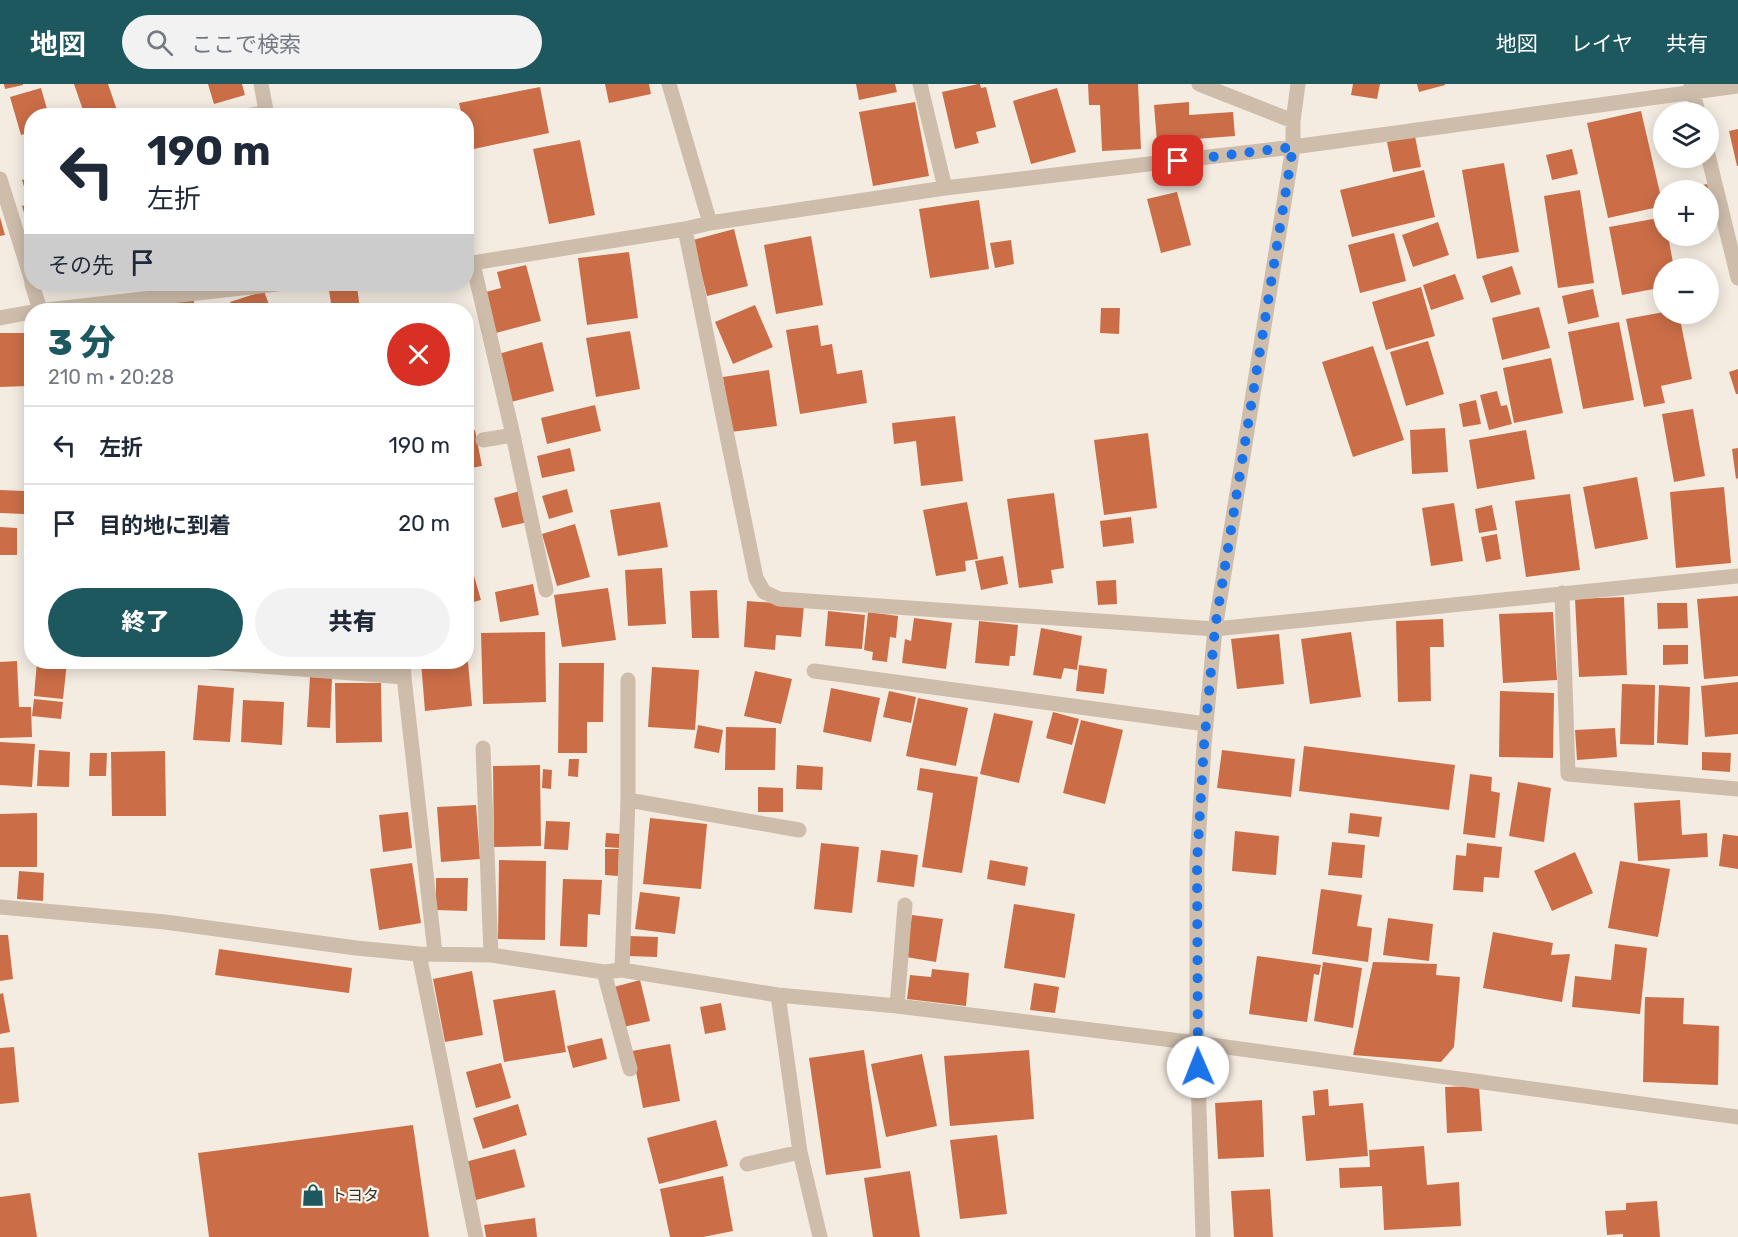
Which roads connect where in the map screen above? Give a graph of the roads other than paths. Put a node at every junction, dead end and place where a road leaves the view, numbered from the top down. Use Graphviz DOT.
graph roads {
  1 [pos="261,84"];
  2 [pos="669,84"];
  3 [pos="920,84"];
  4 [pos="1199,84"];
  5 [pos="1298,84"];
  6 [pos="1738,86"];
  7 [pos="1692,88"];
  8 [pos="266,108"];
  9 [pos="1293,121"];
  10 [pos="1293,147"];
  11 [pos="1711,168"];
  12 [pos="0,179"];
  13 [pos="945,188"];
  14 [pos="710,223"];
  15 [pos="685,229"];
  16 [pos="24,256"];
  17 [pos="474,263"];
  18 [pos="1738,278"];
  19 [pos="474,280"];
  20 [pos="217,291"];
  21 [pos="114,303"];
  22 [pos="24,314"];
  23 [pos="0,318"];
  24 [pos="513,435"];
  25 [pos="483,440"];
  26 [pos="1738,576"];
  27 [pos="546,590"];
  28 [pos="1563,593"];
  29 [pos="1215,628"];
  30 [pos="403,669"];
  31 [pos="814,672"];
  32 [pos="628,680"];
  33 [pos="1206,724"];
  34 [pos="483,748"];
  35 [pos="1738,789"];
  36 [pos="628,800"];
  37 [pos="799,831"];
  38 [pos="904,905"];
  39 [pos="0,907"];
  40 [pos="427,953"];
  41 [pos="491,955"];
  42 [pos="622,970"];
  43 [pos="604,972"];
  44 [pos="778,995"];
  45 [pos="897,1006"];
  46 [pos="1197,1043"];
  47 [pos="630,1069"];
  48 [pos="1738,1117"];
  49 [pos="800,1152"];
  50 [pos="747,1164"];
  51 [pos="476,1237"];
  52 [pos="820,1237"];
  53 [pos="1203,1237"];
  1 -- 8 [label="street"];
  2 -- 14 [label="street"];
  3 -- 13 [label="street"];
  4 -- 9 [label="street"];
  5 -- 9 [label="street"];
  6 -- 7 [label="street"];
  7 -- 10 [label="street"];
  9 -- 10 [label="street"];
  10 -- 13 [label="street"];
  10 -- 29 [label="street"];
  11 -- 18 [label="street"];
  12 -- 16 [label="street"];
  13 -- 14 [label="street"];
  14 -- 15 [label="street"];
  15 -- 17 [label="street"];
  15 -- 29 [label="street"];
  19 -- 24 [label="street"];
  20 -- 21 [label="street"];
  22 -- 23 [label="street"];
  24 -- 25 [label="street"];
  24 -- 27 [label="street"];
  26 -- 28 [label="street"];
  28 -- 29 [label="street"];
  28 -- 35 [label="street"];
  29 -- 33 [label="street"];
  30 -- 40 [label="street"];
  31 -- 33 [label="street"];
  32 -- 36 [label="street"];
  33 -- 46 [label="street"];
  34 -- 41 [label="street"];
  36 -- 37 [label="street"];
  36 -- 42 [label="street"];
  38 -- 45 [label="street"];
  39 -- 40 [label="street"];
  40 -- 41 [label="street"];
  40 -- 51 [label="street"];
  41 -- 43 [label="street"];
  42 -- 43 [label="street"];
  42 -- 44 [label="street"];
  43 -- 47 [label="street"];
  44 -- 45 [label="street"];
  44 -- 49 [label="street"];
  45 -- 46 [label="street"];
  46 -- 48 [label="street"];
  46 -- 53 [label="street"];
  49 -- 50 [label="street"];
  49 -- 52 [label="street"];
}
